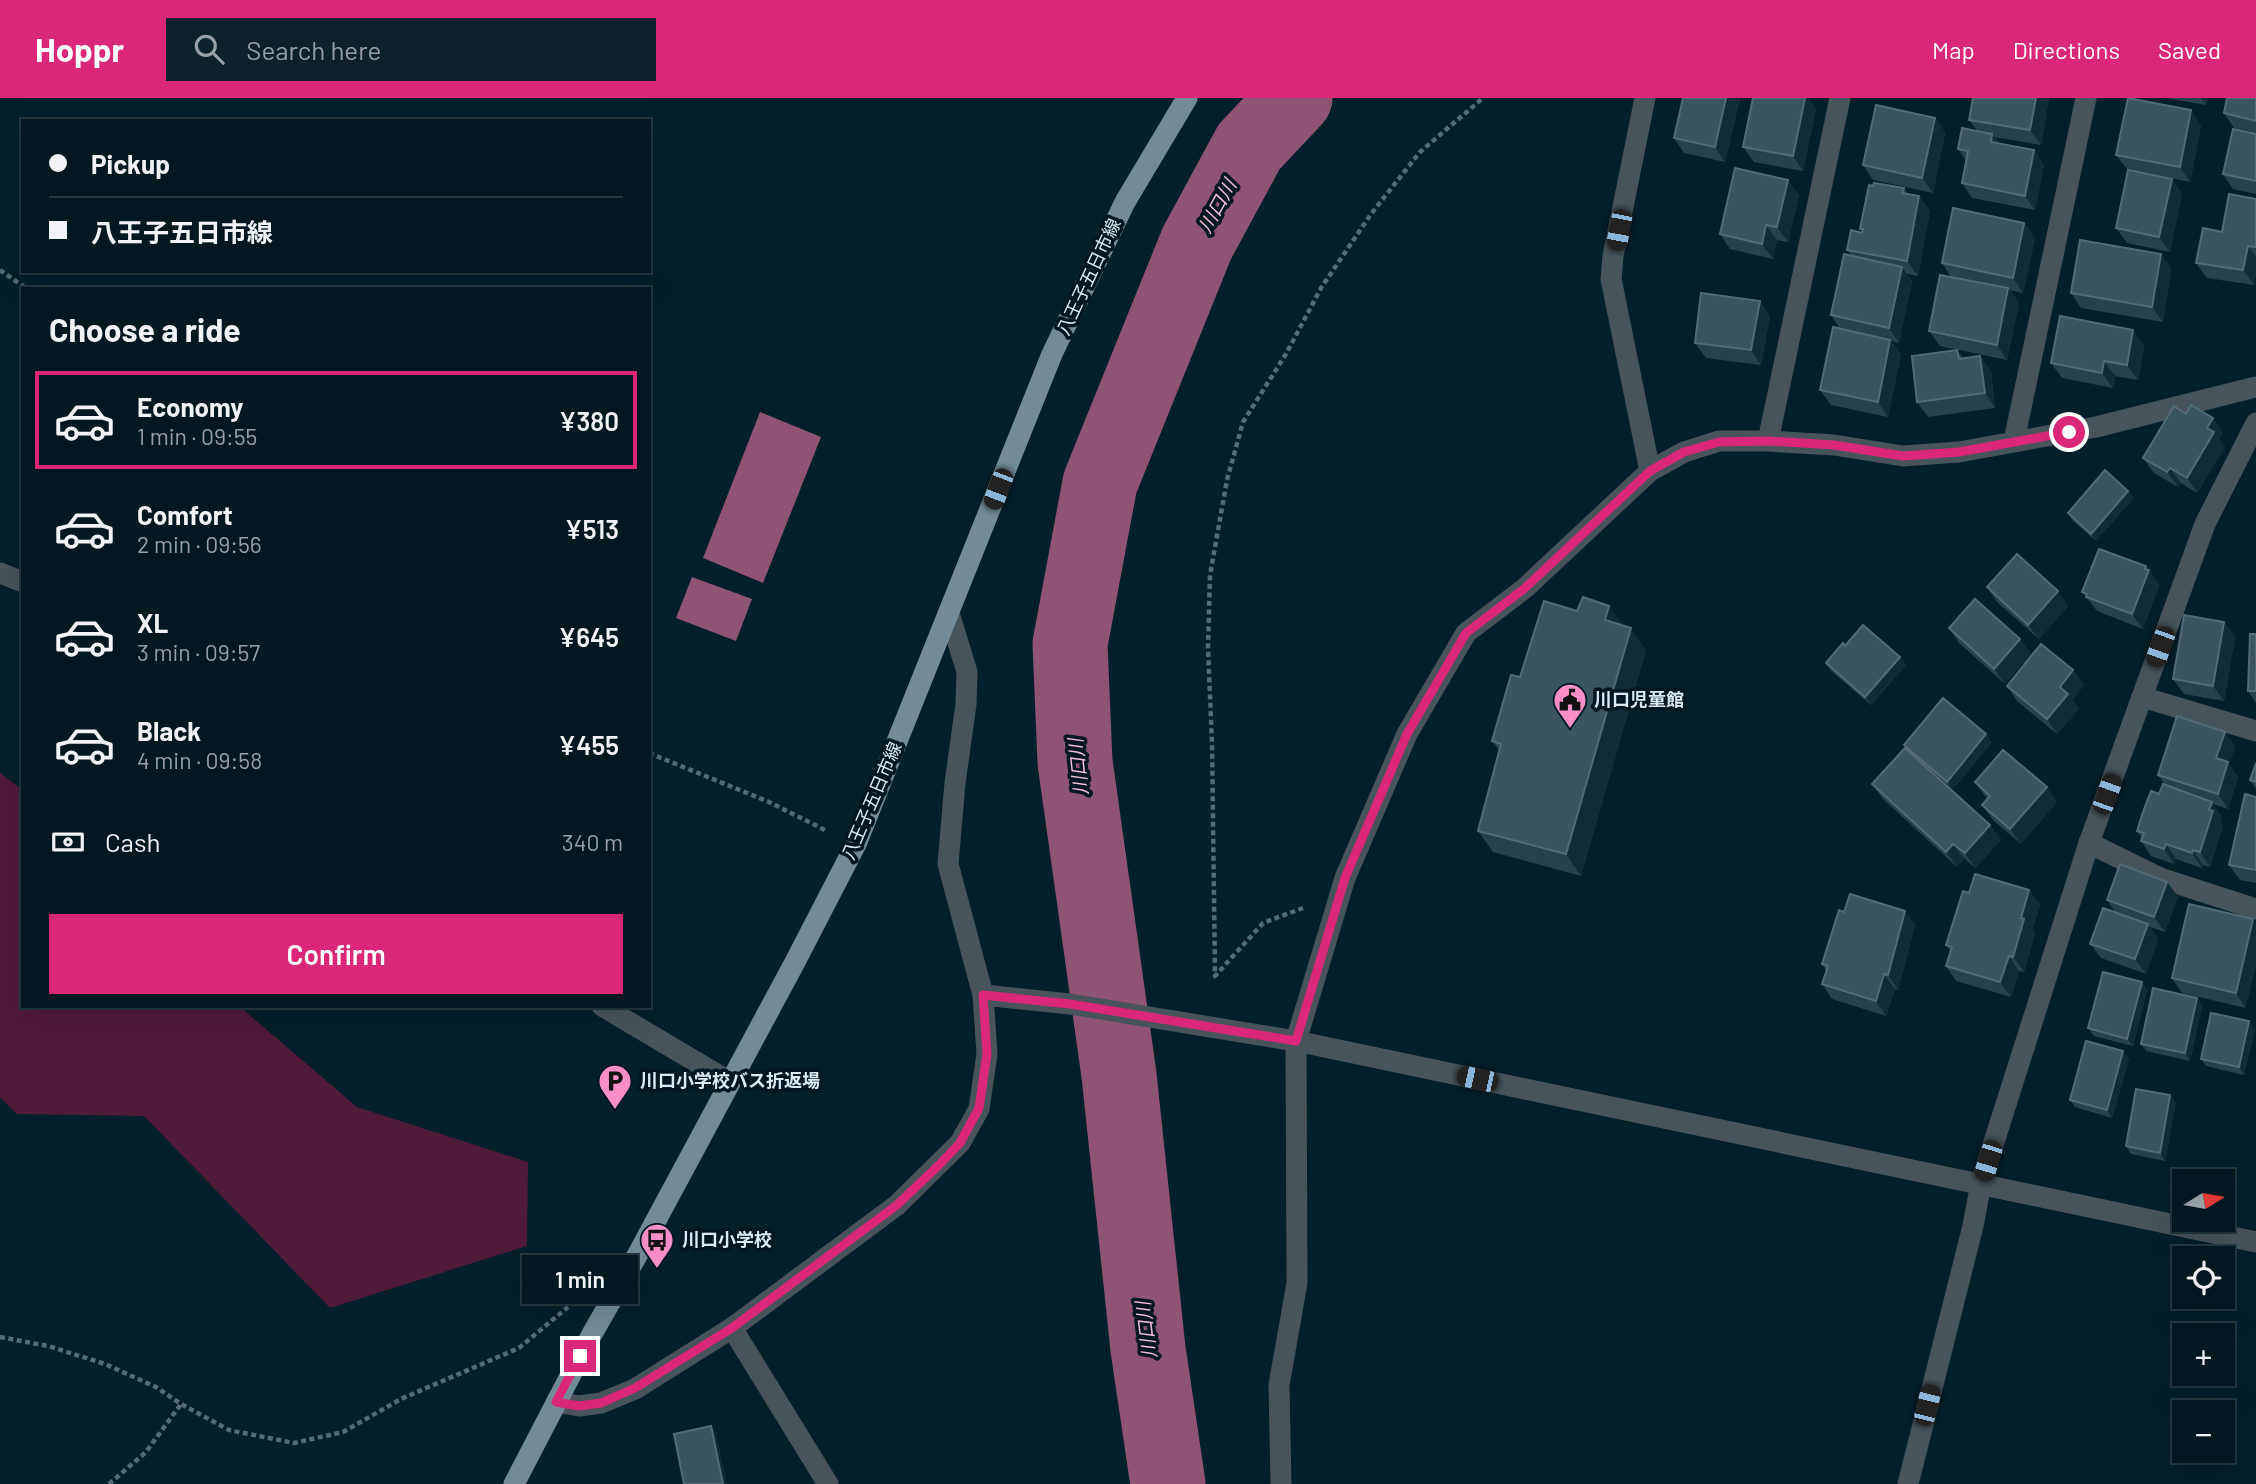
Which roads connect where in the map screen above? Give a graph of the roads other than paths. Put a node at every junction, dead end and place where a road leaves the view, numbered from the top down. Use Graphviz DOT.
graph roads {
  1 [pos="1187,98"];
  2 [pos="1645,98"];
  3 [pos="1840,98"];
  4 [pos="2086,98"];
  5 [pos="2256,387"];
  6 [pos="2256,423"];
  7 [pos="1768,441"];
  8 [pos="2014,441"];
  9 [pos="1650,471"];
  10 [pos="0,573"];
  11 [pos="21,581"];
  12 [pos="949,612"];
  13 [pos="2142,697"];
  14 [pos="2256,731"];
  15 [pos="2089,843"];
  16 [pos="2256,909"];
  17 [pos="983,995"];
  18 [pos="605,1008"];
  19 [pos="1296,1041"];
  20 [pos="730,1083"];
  21 [pos="1981,1183"];
  22 [pos="2256,1242"];
  23 [pos="732,1328"];
  24 [pos="556,1402"];
  25 [pos="514,1484"];
  26 [pos="828,1484"];
  27 [pos="1281,1484"];
  28 [pos="1908,1484"];
  1 -- 12 [label="main road, 八王子五日市線"];
  2 -- 9 [label="street"];
  3 -- 7 [label="street"];
  4 -- 8 [label="street"];
  5 -- 8 [label="street"];
  6 -- 13 [label="street"];
  7 -- 8 [label="street"];
  7 -- 9 [label="street"];
  9 -- 19 [label="street"];
  10 -- 11 [label="street"];
  12 -- 17 [label="street"];
  12 -- 20 [label="main road, 八王子五日市線"];
  13 -- 14 [label="street"];
  13 -- 15 [label="street"];
  15 -- 16 [label="street"];
  15 -- 21 [label="street"];
  17 -- 19 [label="street"];
  17 -- 23 [label="street"];
  18 -- 20 [label="street"];
  19 -- 21 [label="street"];
  19 -- 27 [label="street"];
  20 -- 24 [label="main road, 八王子五日市線"];
  21 -- 22 [label="street"];
  21 -- 28 [label="street"];
  23 -- 24 [label="street"];
  23 -- 26 [label="street"];
  24 -- 25 [label="main road, 八王子五日市線"];
}
